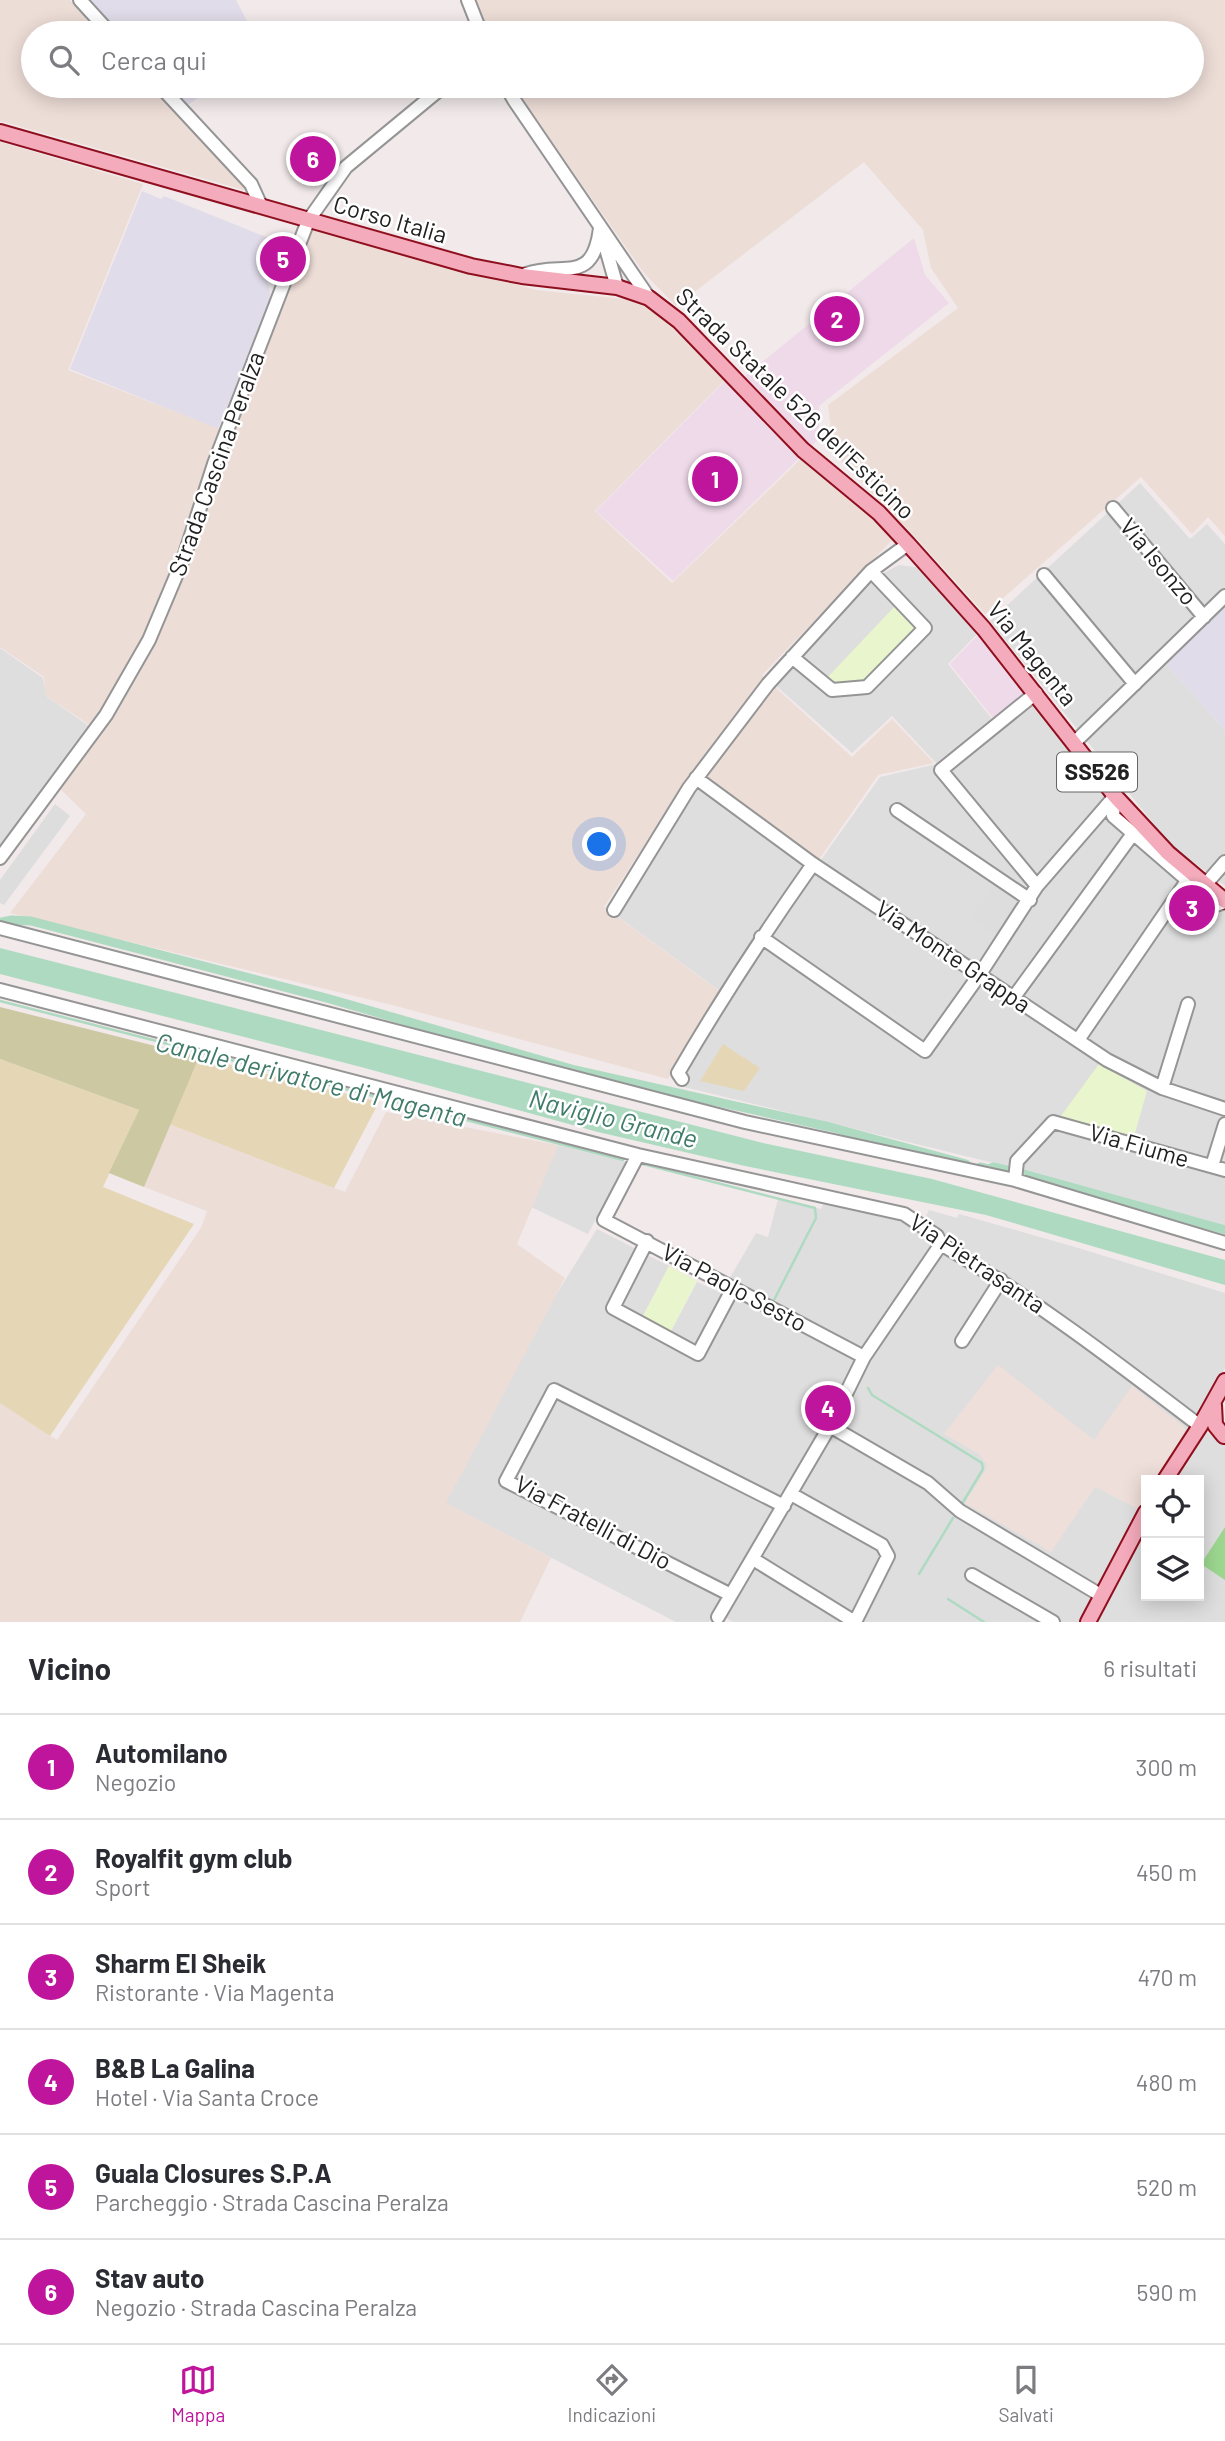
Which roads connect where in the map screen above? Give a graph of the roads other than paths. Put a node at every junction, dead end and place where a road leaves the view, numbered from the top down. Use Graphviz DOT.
graph roads {
  1 [pos="80,0"];
  2 [pos="468,0"];
  3 [pos="99,21"];
  4 [pos="476,21"];
  5 [pos="171,98"];
  6 [pos="429,98"];
  7 [pos="513,98"];
  8 [pos="0,132"];
  9 [pos="261,206"];
  10 [pos="309,220"];
  11 [pos="600,228"];
  12 [pos="623,260"];
  13 [pos="522,276"];
  14 [pos="612,284"];
  15 [pos="649,298"];
  16 [pos="1113,508"];
  17 [pos="908,544"];
  18 [pos="871,571"];
  19 [pos="1044,575"];
  20 [pos="1225,596"];
  21 [pos="1204,617"];
  22 [pos="792,657"];
  23 [pos="1135,684"];
  24 [pos="1036,693"];
  25 [pos="1074,743"];
  26 [pos="696,778"];
  27 [pos="1115,796"];
  28 [pos="897,810"];
  29 [pos="1098,816"];
  30 [pos="1113,817"];
  31 [pos="1132,835"];
  32 [pos="0,858"];
  33 [pos="1225,862"];
  34 [pos="813,864"];
  35 [pos="1187,881"];
  36 [pos="1205,885"];
  37 [pos="1037,886"];
  38 [pos="1030,900"];
  39 [pos="1225,901"];
  40 [pos="614,911"];
  41 [pos="0,928"];
  42 [pos="761,937"];
  43 [pos="980,974"];
  44 [pos="0,990"];
  45 [pos="1014,997"];
  46 [pos="1188,1004"];
  47 [pos="1078,1040"];
  48 [pos="682,1079"];
  49 [pos="1162,1088"];
  50 [pos="1225,1109"];
  51 [pos="1225,1124"];
  52 [pos="638,1155"];
  53 [pos="1212,1166"];
  54 [pos="1225,1170"];
  55 [pos="1016,1175"];
  56 [pos="647,1241"];
  57 [pos="1225,1243"];
  58 [pos="941,1244"];
  59 [pos="1001,1280"];
  60 [pos="733,1288"];
  61 [pos="962,1341"];
  62 [pos="864,1357"];
  63 [pos="1225,1381"];
  64 [pos="1215,1400"];
  65 [pos="1180,1410"];
  66 [pos="830,1426"];
  67 [pos="1200,1426"];
  68 [pos="1225,1436"];
  69 [pos="1190,1441"];
  70 [pos="1168,1475"];
  71 [pos="791,1494"];
  72 [pos="784,1506"];
  73 [pos="1141,1522"];
  74 [pos="753,1559"];
  75 [pos="972,1575"];
  76 [pos="731,1595"];
  77 [pos="1102,1596"];
  78 [pos="718,1617"];
  79 [pos="855,1622"];
  80 [pos="1053,1622"];
  81 [pos="1088,1622"];
  1 -- 3 [label="street"];
  2 -- 4 [label="street"];
  5 -- 9 [label="street"];
  6 -- 10 [label="street, Strada Cascina Peralza"];
  7 -- 11 [label="street"];
  8 -- 9 [label="main road, Corso Italia / SS526"];
  9 -- 10 [label="main road, Corso Italia / SS526"];
  10 -- 13 [label="main road, Corso Italia / SS526"];
  10 -- 32 [label="street, Strada Cascina Peralza"];
  11 -- 12 [label="street"];
  11 -- 13 [label="street"];
  11 -- 14 [label="street"];
  12 -- 14 [label="street"];
  12 -- 15 [label="street"];
  13 -- 14 [label="main road, Corso Italia / SS526"];
  14 -- 15 [label="main road, Corso Italia / SS526"];
  15 -- 17 [label="main road, Strada Statale 526 dell'Esticino / SS526"];
  16 -- 21 [label="street, Via Isonzo"];
  17 -- 18 [label="street"];
  17 -- 24 [label="main road, Via Magenta / SS526"];
  18 -- 22 [label="street"];
  18 -- 22 [label="street"];
  19 -- 23 [label="street"];
  20 -- 21 [label="street"];
  21 -- 23 [label="street"];
  22 -- 26 [label="street"];
  23 -- 25 [label="street"];
  24 -- 25 [label="main road, Via Magenta / SS526"];
  24 -- 37 [label="street"];
  25 -- 27 [label="main road, Via Magenta / SS526"];
  26 -- 34 [label="street, Via Monte Grappa"];
  26 -- 40 [label="street"];
  27 -- 29 [label="street"];
  27 -- 30 [label="street"];
  27 -- 36 [label="main road, Via Magenta / SS526"];
  28 -- 38 [label="street"];
  29 -- 30 [label="street"];
  29 -- 37 [label="street"];
  30 -- 31 [label="street, Via Magenta"];
  31 -- 35 [label="street, Via Magenta"];
  31 -- 45 [label="street"];
  33 -- 36 [label="street"];
  34 -- 42 [label="street"];
  34 -- 43 [label="street, Via Monte Grappa"];
  35 -- 39 [label="street, Via Magenta"];
  35 -- 47 [label="street"];
  36 -- 39 [label="main road, Via Magenta / SS526"];
  37 -- 38 [label="street"];
  38 -- 43 [label="street"];
  41 -- 55 [label="street"];
  42 -- 43 [label="street"];
  42 -- 48 [label="street"];
  43 -- 45 [label="street, Via Monte Grappa"];
  44 -- 52 [label="street, Via Pietrasanta"];
  45 -- 47 [label="street, Via Monte Grappa"];
  46 -- 49 [label="street"];
  47 -- 49 [label="street, Via Monte Grappa"];
  49 -- 50 [label="street, Via Monte Grappa"];
  51 -- 53 [label="street"];
  52 -- 56 [label="street, Via Paolo Sesto"];
  52 -- 58 [label="street, Via Pietrasanta"];
  53 -- 54 [label="street, Via Fiume"];
  53 -- 55 [label="street, Via Fiume"];
  55 -- 57 [label="street"];
  56 -- 60 [label="street, Via Paolo Sesto"];
  56 -- 60 [label="street"];
  58 -- 59 [label="street, Via Pietrasanta"];
  58 -- 62 [label="street"];
  59 -- 61 [label="street"];
  59 -- 65 [label="street, Via Pietrasanta"];
  60 -- 62 [label="street, Via Paolo Sesto"];
  62 -- 66 [label="street"];
  63 -- 64 [label="main road"];
  64 -- 67 [label="main road"];
  64 -- 68 [label="main road"];
  65 -- 67 [label="street, Via Pietrasanta"];
  65 -- 69 [label="street"];
  66 -- 71 [label="street"];
  66 -- 77 [label="street"];
  67 -- 68 [label="main road"];
  67 -- 69 [label="main road"];
  69 -- 70 [label="main road"];
  71 -- 72 [label="street"];
  71 -- 79 [label="street"];
  72 -- 74 [label="street"];
  72 -- 76 [label="street, Via Fratelli di Dio"];
  73 -- 77 [label="main road"];
  74 -- 76 [label="street"];
  74 -- 79 [label="street"];
  75 -- 80 [label="street"];
  76 -- 78 [label="street"];
  77 -- 81 [label="main road"];
}
